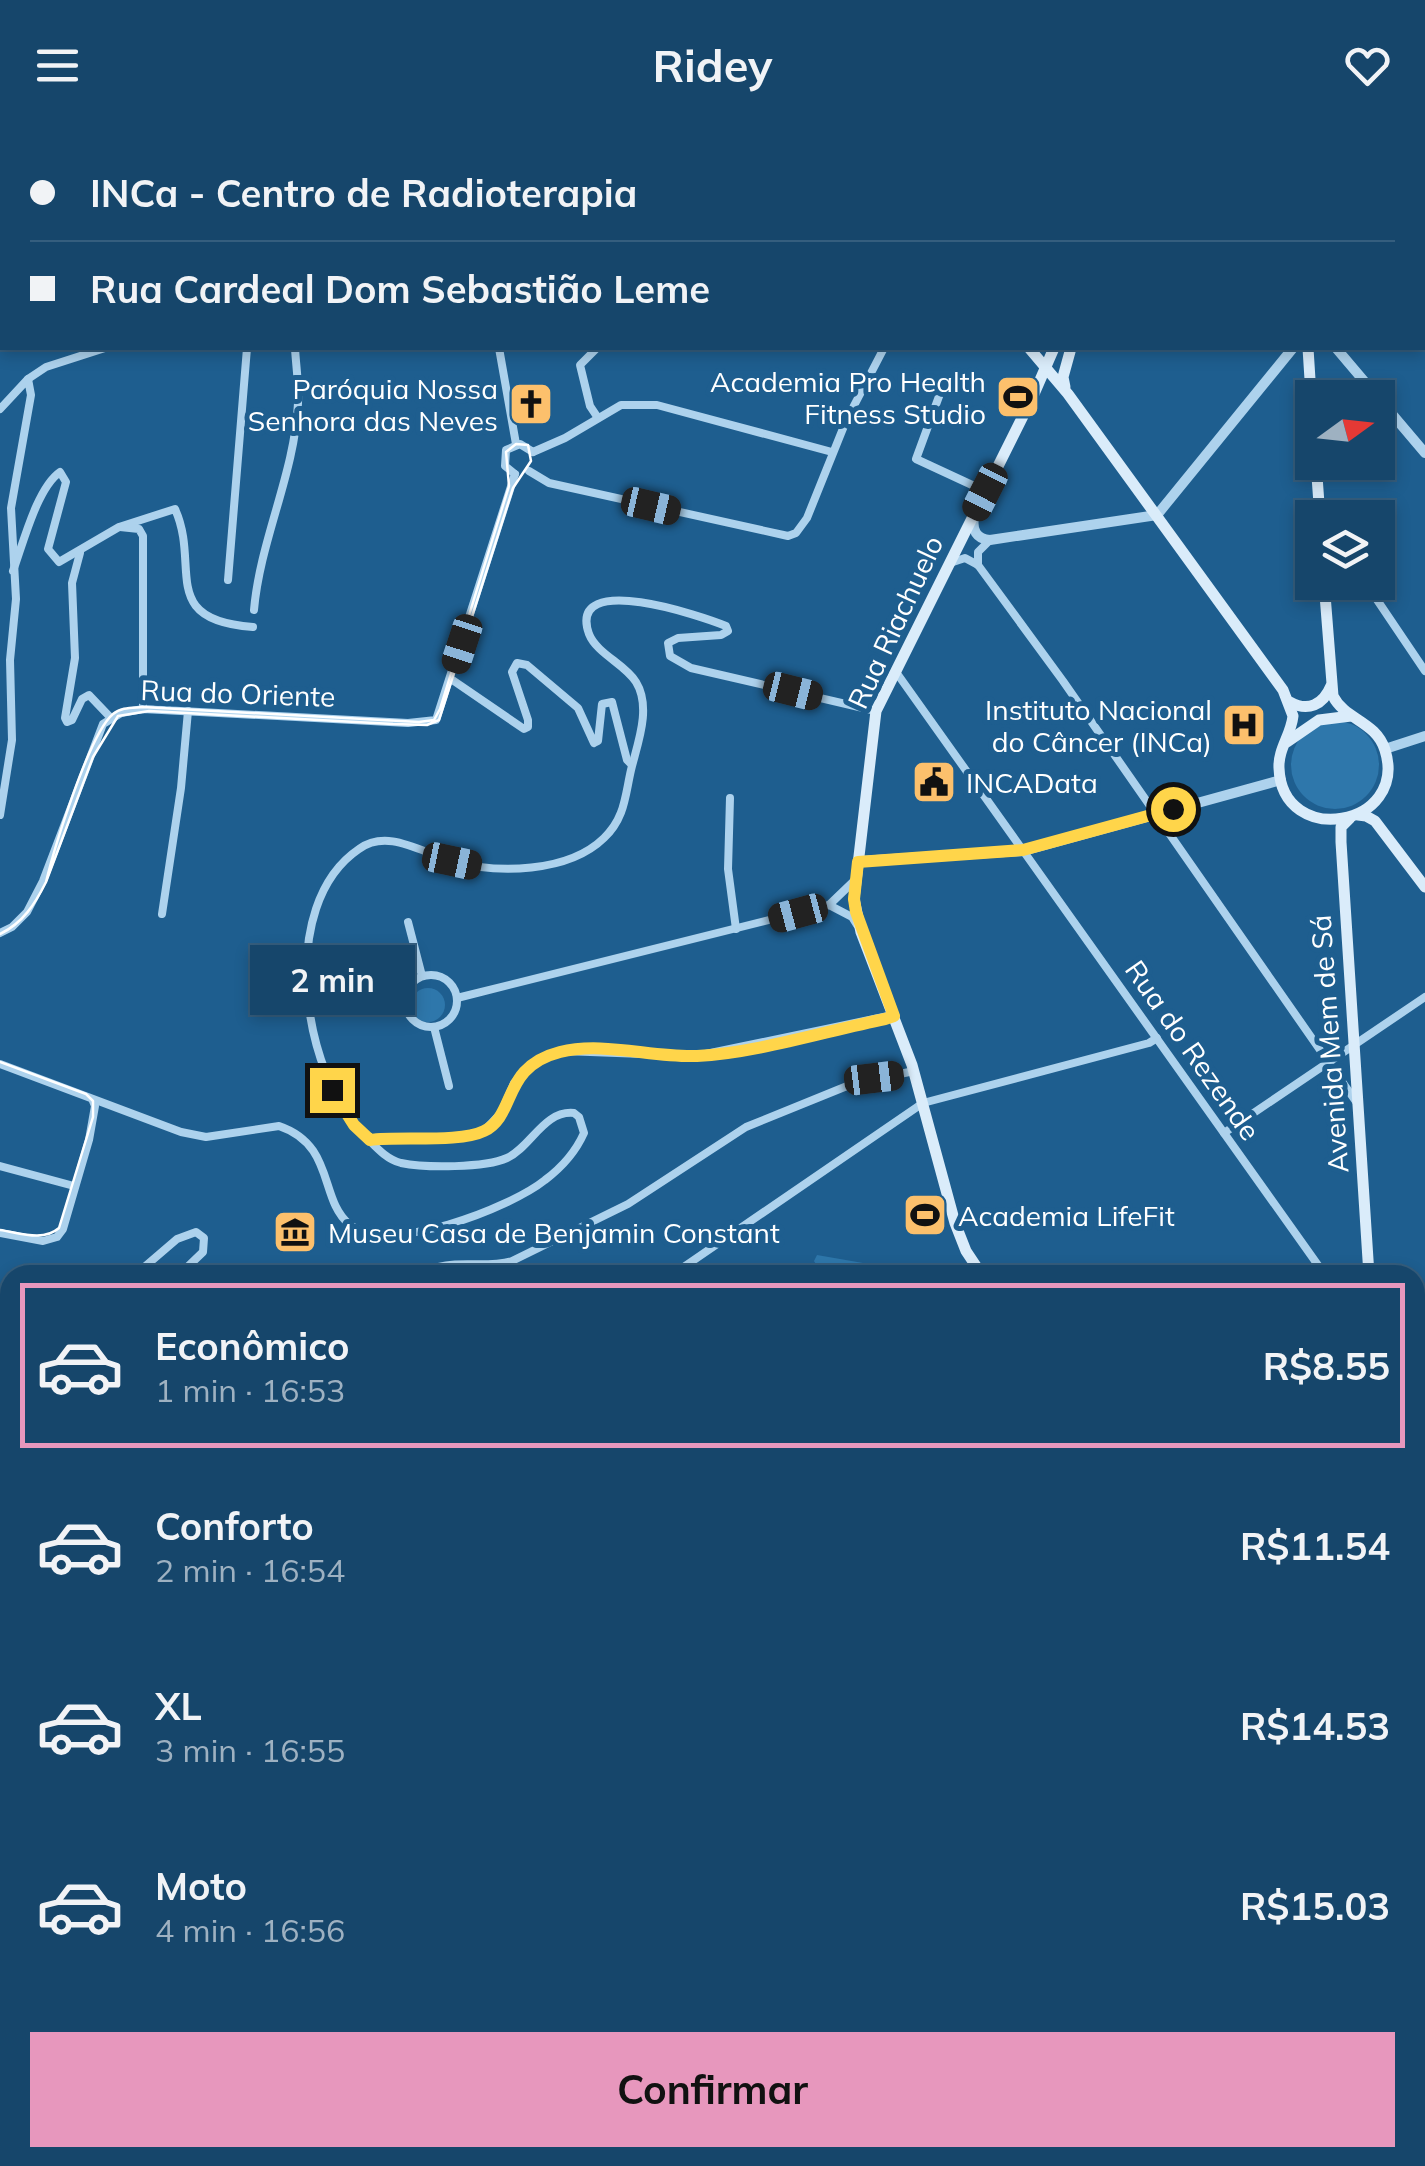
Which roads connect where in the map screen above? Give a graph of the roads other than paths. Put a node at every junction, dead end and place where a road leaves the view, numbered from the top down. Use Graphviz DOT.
graph roads {
  1 [pos="0,333"];
  2 [pos="0,345"];
  3 [pos="100,350"];
  4 [pos="247,350"];
  5 [pos="295,350"];
  6 [pos="499,350"];
  7 [pos="595,350"];
  8 [pos="883,350"];
  9 [pos="1030,350"];
  10 [pos="1053,350"];
  11 [pos="1070,350"];
  12 [pos="1292,350"];
  13 [pos="1308,350"];
  14 [pos="1338,350"];
  15 [pos="1046,366"];
  16 [pos="28,379"];
  17 [pos="945,380"];
  18 [pos="1310,380"];
  19 [pos="1068,394"];
  20 [pos="0,409"];
  21 [pos="598,418"];
  22 [pos="516,444"];
  23 [pos="532,452"];
  24 [pos="832,452"];
  25 [pos="1425,454"];
  26 [pos="528,471"];
  27 [pos="515,474"];
  28 [pos="985,492"];
  29 [pos="974,512"];
  30 [pos="1156,515"];
  31 [pos="119,526"];
  32 [pos="990,540"];
  33 [pos="85,545"];
  34 [pos="978,565"];
  35 [pos="946,566"];
  36 [pos="12,571"];
  37 [pos="228,580"];
  38 [pos="1325,600"];
  39 [pos="1376,600"];
  40 [pos="254,610"];
  41 [pos="253,627"];
  42 [pos="895,670"];
  43 [pos="1425,671"];
  44 [pos="451,678"];
  45 [pos="1332,686"];
  46 [pos="1290,702"];
  47 [pos="143,709"];
  48 [pos="876,711"];
  49 [pos="188,712"];
  50 [pos="1358,717"];
  51 [pos="110,718"];
  52 [pos="1425,736"];
  53 [pos="1284,744"];
  54 [pos="1385,749"];
  55 [pos="632,764"];
  56 [pos="1281,780"];
  57 [pos="730,798"];
  58 [pos="1156,814"];
  59 [pos="0,815"];
  60 [pos="1354,816"];
  61 [pos="1023,850"];
  62 [pos="858,862"];
  63 [pos="857,878"];
  64 [pos="1425,887"];
  65 [pos="830,905"];
  66 [pos="162,914"];
  67 [pos="408,922"];
  68 [pos="736,930"];
  69 [pos="861,932"];
  70 [pos="0,933"];
  71 [pos="422,976"];
  72 [pos="457,998"];
  73 [pos="1425,998"];
  74 [pos="894,1016"];
  75 [pos="434,1027"];
  76 [pos="1157,1038"];
  77 [pos="1355,1044"];
  78 [pos="1329,1061"];
  79 [pos="0,1064"];
  80 [pos="914,1072"];
  81 [pos="448,1086"];
  82 [pos="93,1100"];
  83 [pos="923,1103"];
  84 [pos="1357,1103"];
  85 [pos="1224,1132"];
  86 [pos="370,1140"];
  87 [pos="0,1166"];
  88 [pos="74,1186"];
  89 [pos="0,1234"];
  90 [pos="147,1265"];
  91 [pos="189,1265"];
  92 [pos="496,1265"];
  93 [pos="687,1265"];
  94 [pos="977,1265"];
  95 [pos="1318,1265"];
  96 [pos="1367,1265"];
  1 -- 2 [label="street"];
  3 -- 16 [label="street"];
  4 -- 37 [label="street"];
  5 -- 40 [label="street"];
  6 -- 22 [label="street"];
  7 -- 21 [label="street"];
  8 -- 24 [label="street"];
  9 -- 15 [label="main road"];
  10 -- 15 [label="main road, Rua Riachuelo"];
  11 -- 19 [label="main road"];
  12 -- 30 [label="street"];
  13 -- 18 [label="main road"];
  14 -- 25 [label="street"];
  15 -- 19 [label="main road"];
  15 -- 28 [label="main road, Rua Riachuelo"];
  16 -- 20 [label="street"];
  16 -- 36 [label="street"];
  17 -- 28 [label="street"];
  19 -- 30 [label="main road"];
  21 -- 23 [label="street"];
  21 -- 24 [label="street"];
  22 -- 23 [label="street"];
  22 -- 27 [label="street"];
  23 -- 26 [label="street"];
  24 -- 26 [label="street"];
  26 -- 27 [label="street"];
  27 -- 44 [label="street"];
  28 -- 29 [label="main road, Rua Riachuelo"];
  29 -- 32 [label="street"];
  29 -- 35 [label="main road, Rua Riachuelo"];
  30 -- 32 [label="street"];
  30 -- 46 [label="main road"];
  31 -- 33 [label="street"];
  31 -- 41 [label="street"];
  31 -- 47 [label="street"];
  32 -- 34 [label="street"];
  33 -- 36 [label="street"];
  33 -- 51 [label="street"];
  34 -- 35 [label="street"];
  34 -- 58 [label="street"];
  35 -- 42 [label="main road, Rua Riachuelo"];
  36 -- 59 [label="street"];
  38 -- 45 [label="main road"];
  39 -- 43 [label="street"];
  42 -- 48 [label="main road, Rua Riachuelo"];
  42 -- 61 [label="street, Rua do Rezende"];
  44 -- 49 [label="street, Rua do Oriente"];
  44 -- 55 [label="street"];
  45 -- 46 [label="main road"];
  45 -- 50 [label="main road"];
  46 -- 53 [label="main road"];
  47 -- 49 [label="street, Rua do Oriente"];
  47 -- 51 [label="street, Rua do Oriente"];
  48 -- 55 [label="street"];
  48 -- 62 [label="main road, Rua Riachuelo"];
  49 -- 66 [label="street"];
  50 -- 53 [label="main road"];
  50 -- 54 [label="main road"];
  51 -- 70 [label="street, Rua do Oriente"];
  52 -- 54 [label="street"];
  53 -- 56 [label="main road"];
  54 -- 60 [label="main road"];
  55 -- 86 [label="street"];
  56 -- 58 [label="street"];
  56 -- 60 [label="main road"];
  57 -- 68 [label="street"];
  58 -- 61 [label="street"];
  58 -- 78 [label="street"];
  60 -- 64 [label="main road"];
  60 -- 77 [label="main road, Avenida Mem de Sá"];
  61 -- 62 [label="street"];
  61 -- 76 [label="street, Rua do Rezende"];
  62 -- 63 [label="main road, Rua Riachuelo"];
  63 -- 65 [label="street"];
  63 -- 69 [label="main road, Rua Riachuelo"];
  65 -- 68 [label="street"];
  65 -- 69 [label="street"];
  67 -- 71 [label="street"];
  68 -- 72 [label="street"];
  69 -- 74 [label="main road, Rua Riachuelo"];
  71 -- 72 [label="street"];
  71 -- 75 [label="street"];
  72 -- 75 [label="street"];
  73 -- 77 [label="street"];
  74 -- 80 [label="main road, Rua Riachuelo"];
  74 -- 86 [label="street"];
  75 -- 81 [label="street"];
  76 -- 83 [label="street"];
  76 -- 85 [label="street, Rua do Rezende"];
  77 -- 78 [label="street"];
  77 -- 84 [label="main road, Avenida Mem de Sá"];
  78 -- 84 [label="street"];
  78 -- 85 [label="street"];
  79 -- 82 [label="street"];
  80 -- 83 [label="main road, Rua Riachuelo"];
  80 -- 92 [label="street"];
  82 -- 86 [label="street"];
  82 -- 88 [label="street"];
  83 -- 93 [label="street"];
  83 -- 94 [label="main road, Rua Riachuelo"];
  84 -- 96 [label="main road, Avenida Mem de Sá"];
  85 -- 95 [label="street, Rua do Rezende"];
  87 -- 88 [label="street"];
  88 -- 89 [label="street"];
  90 -- 91 [label="street"];
}
